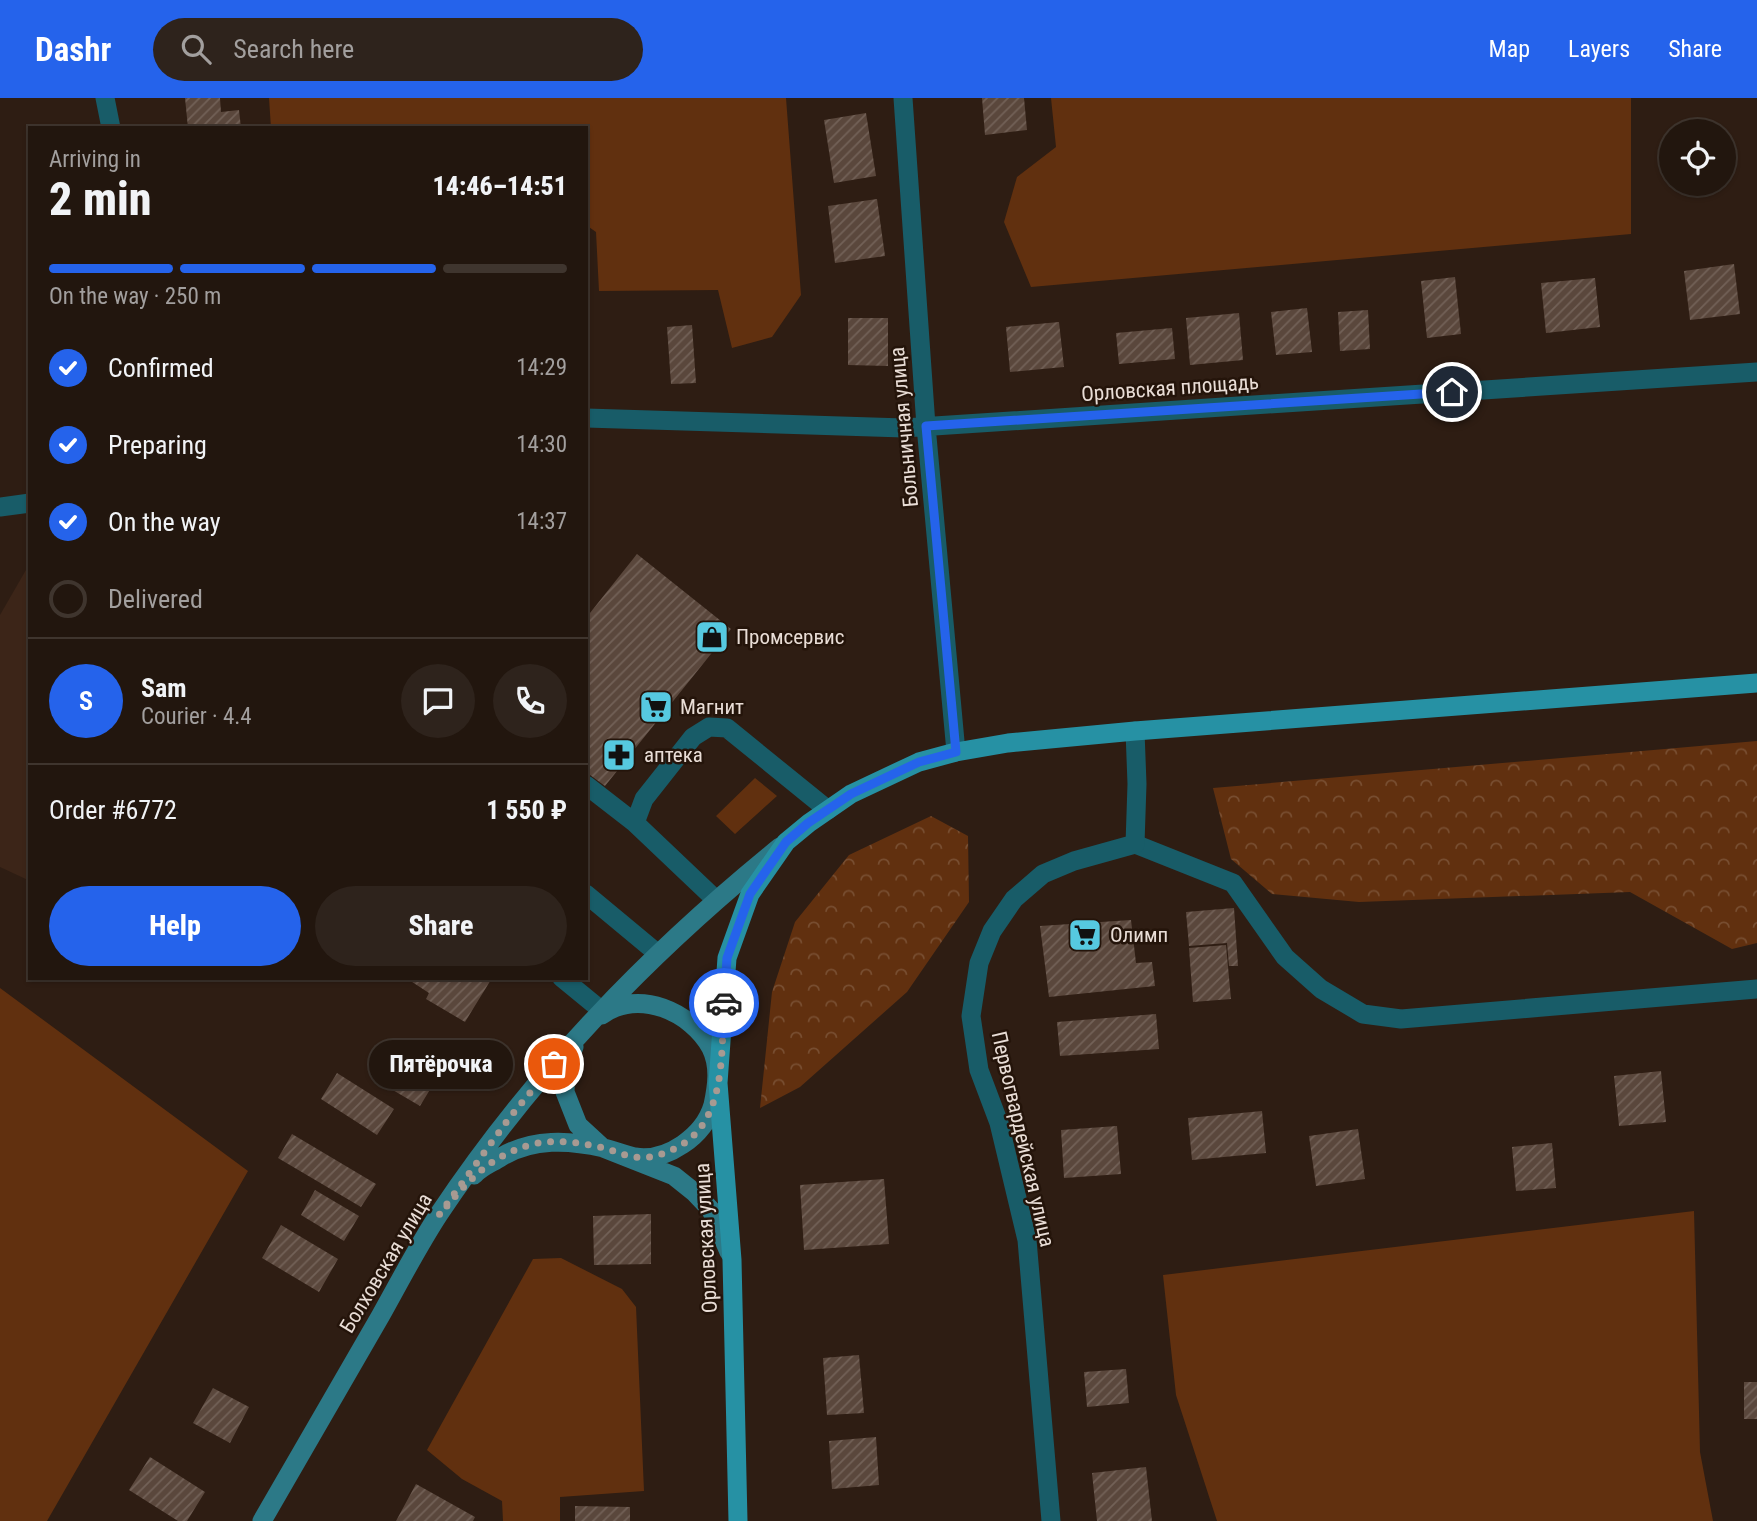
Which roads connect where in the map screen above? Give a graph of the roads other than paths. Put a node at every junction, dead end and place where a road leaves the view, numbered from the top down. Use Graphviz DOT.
graph roads {
  1 [pos="105,98"];
  2 [pos="903,98"];
  3 [pos="111,126"];
  4 [pos="1757,372"];
  5 [pos="588,418"];
  6 [pos="926,426"];
  7 [pos="28,503"];
  8 [pos="0,507"];
  9 [pos="1757,683"];
  10 [pos="1135,731"];
  11 [pos="956,752"];
  12 [pos="588,787"];
  13 [pos="828,810"];
  14 [pos="635,823"];
  15 [pos="786,842"];
  16 [pos="1135,844"];
  17 [pos="588,896"];
  18 [pos="715,899"];
  19 [pos="657,953"];
  20 [pos="564,980"];
  21 [pos="1757,989"];
  22 [pos="601,1010"];
  23 [pos="583,1029"];
  24 [pos="718,1083"];
  25 [pos="603,1148"];
  26 [pos="439,1215"];
  27 [pos="732,1259"];
  28 [pos="262,1521"];
  29 [pos="738,1521"];
  30 [pos="1051,1521"];
  1 -- 3 [label="street"];
  2 -- 6 [label="street, Больничная улица"];
  4 -- 6 [label="street, Орловская площадь"];
  5 -- 6 [label="street, Орловская площадь"];
  6 -- 11 [label="street, Больничная улица"];
  7 -- 8 [label="street"];
  9 -- 10 [label="main road"];
  10 -- 11 [label="main road"];
  10 -- 16 [label="street"];
  11 -- 13 [label="main road"];
  12 -- 14 [label="street"];
  13 -- 14 [label="street"];
  13 -- 15 [label="main road"];
  14 -- 18 [label="street"];
  15 -- 18 [label="main road, Болховская улица"];
  15 -- 24 [label="main road, Орловская улица"];
  16 -- 21 [label="street"];
  16 -- 30 [label="street, Первогвардейская улица"];
  17 -- 19 [label="street"];
  18 -- 19 [label="main road, Болховская улица"];
  19 -- 22 [label="main road, Болховская улица"];
  20 -- 22 [label="street"];
  22 -- 23 [label="main road, Болховская улица"];
  23 -- 24 [label="main road"];
  23 -- 25 [label="main road"];
  23 -- 26 [label="main road, Болховская улица"];
  24 -- 25 [label="main road"];
  24 -- 27 [label="main road, Орловская улица"];
  25 -- 26 [label="main road"];
  25 -- 27 [label="main road"];
  26 -- 28 [label="main road, Болховская улица"];
  27 -- 29 [label="main road, Орловская улица"];
}
